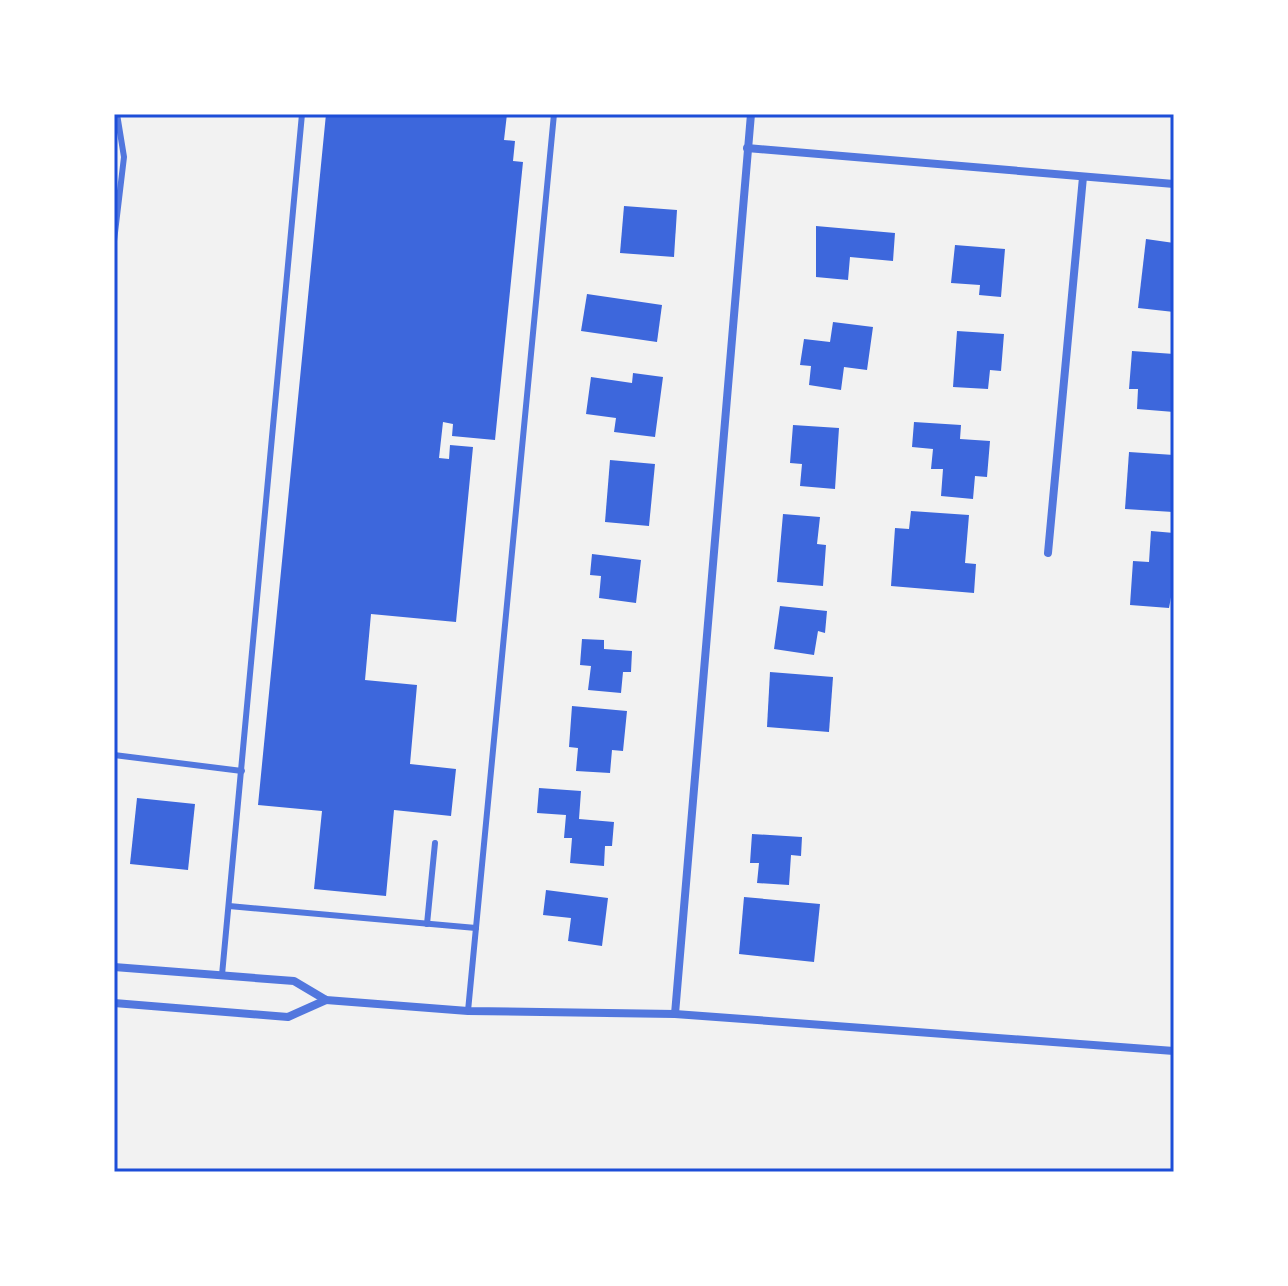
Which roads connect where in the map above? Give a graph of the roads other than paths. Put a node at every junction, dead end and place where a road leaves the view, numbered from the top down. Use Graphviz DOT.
graph roads {
  1 [pos="117,114"];
  2 [pos="302,114"];
  3 [pos="554,114"];
  4 [pos="751,114"];
  5 [pos="747,148"];
  6 [pos="1083,177"];
  7 [pos="1174,184"];
  8 [pos="114,241"];
  9 [pos="1048,553"];
  10 [pos="114,755"];
  11 [pos="242,771"];
  12 [pos="435,843"];
  13 [pos="229,906"];
  14 [pos="427,924"];
  15 [pos="476,928"];
  16 [pos="114,967"];
  17 [pos="222,975"];
  18 [pos="326,1000"];
  19 [pos="114,1003"];
  20 [pos="468,1011"];
  21 [pos="675,1014"];
  22 [pos="1174,1051"];
  1 -- 8 [label="lane"];
  2 -- 11 [label="lane"];
  3 -- 15 [label="lane"];
  4 -- 5 [label="street"];
  5 -- 6 [label="street"];
  5 -- 21 [label="street"];
  6 -- 7 [label="street"];
  6 -- 9 [label="street"];
  10 -- 11 [label="lane"];
  11 -- 13 [label="lane"];
  12 -- 14 [label="lane"];
  13 -- 14 [label="lane"];
  13 -- 17 [label="lane"];
  14 -- 15 [label="lane"];
  15 -- 20 [label="lane"];
  16 -- 17 [label="street"];
  17 -- 18 [label="street"];
  18 -- 19 [label="street"];
  18 -- 20 [label="street"];
  20 -- 21 [label="street"];
  21 -- 22 [label="street"];
}
